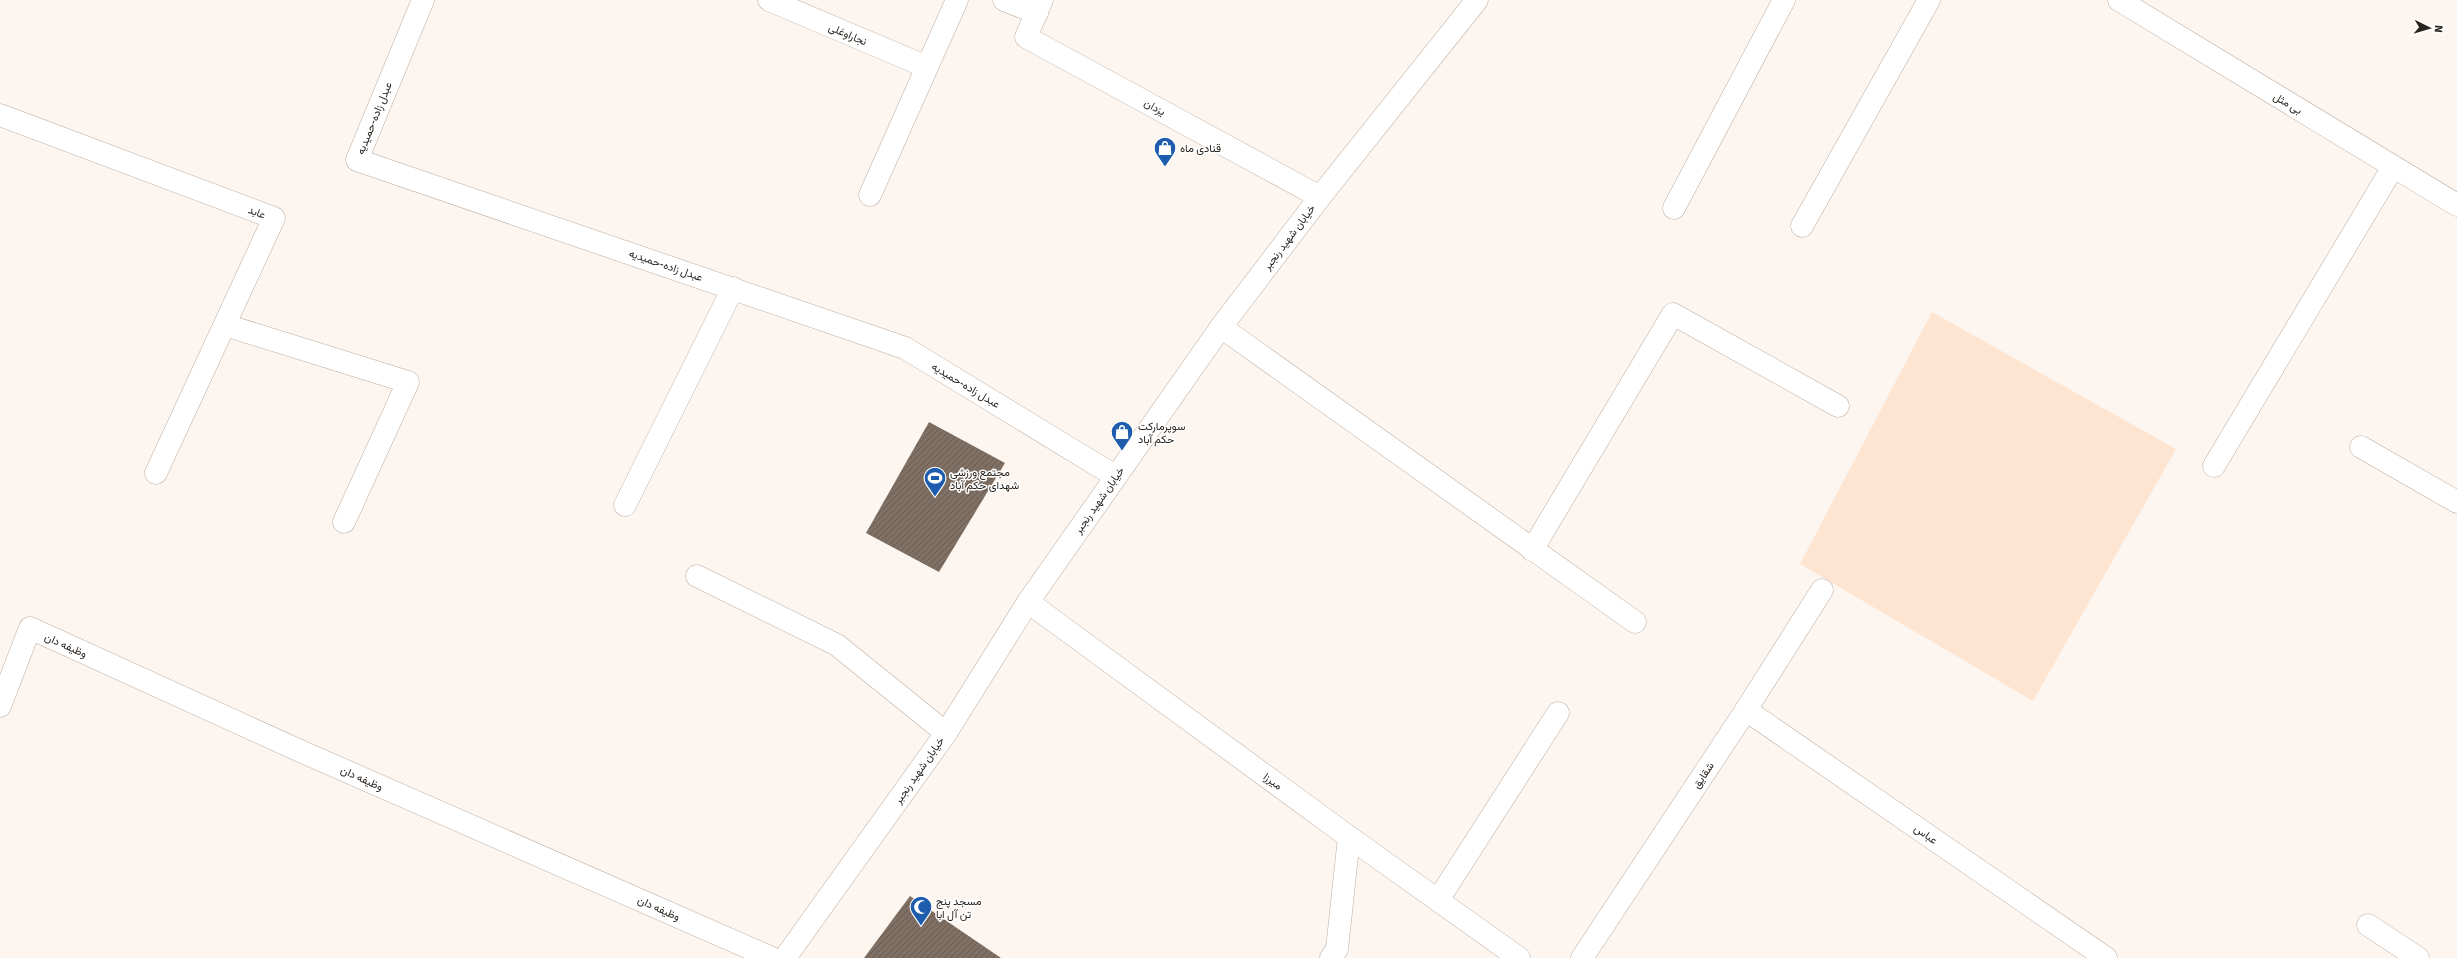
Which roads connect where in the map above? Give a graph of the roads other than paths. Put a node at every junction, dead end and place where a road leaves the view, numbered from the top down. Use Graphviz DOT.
graph roads {
  1 [pos="422,0"];
  2 [pos="769,0"];
  3 [pos="957,0"];
  4 [pos="1004,0"];
  5 [pos="1478,0"];
  6 [pos="1784,0"];
  7 [pos="1929,0"];
  8 [pos="2119,0"];
  9 [pos="1040,6"];
  10 [pos="927,68"];
  11 [pos="0,115"];
  12 [pos="2393,167"];
  13 [pos="870,195"];
  14 [pos="1320,196"];
  15 [pos="2457,205"];
  16 [pos="1674,208"];
  17 [pos="1802,226"];
  18 [pos="733,288"];
  19 [pos="225,325"];
  20 [pos="1221,327"];
  21 [pos="1838,406"];
  22 [pos="2361,447"];
  23 [pos="2214,466"];
  24 [pos="156,473"];
  25 [pos="1116,476"];
  26 [pos="2457,502"];
  27 [pos="625,505"];
  28 [pos="344,522"];
  29 [pos="1532,550"];
  30 [pos="697,576"];
  31 [pos="1822,590"];
  32 [pos="1028,602"];
  33 [pos="1635,622"];
  34 [pos="0,706"];
  35 [pos="1746,710"];
  36 [pos="1558,713"];
  37 [pos="946,733"];
  38 [pos="1349,837"];
  39 [pos="1438,900"];
  40 [pos="2368,925"];
  41 [pos="772,958"];
  42 [pos="785,958"];
  43 [pos="1331,958"];
  44 [pos="1519,958"];
  45 [pos="1582,958"];
  46 [pos="2106,958"];
  47 [pos="2418,958"];
  1 -- 18 [label="street, عبدل زاده-حمیدیه"];
  2 -- 10 [label="street, نجاراوغلی"];
  3 -- 10 [label="street"];
  4 -- 9 [label="street"];
  5 -- 14 [label="street, خیابان شهید رنجبر"];
  6 -- 16 [label="street"];
  7 -- 17 [label="street"];
  8 -- 12 [label="street, بی مثل"];
  9 -- 14 [label="street, یزدان"];
  10 -- 13 [label="street"];
  11 -- 19 [label="street, عابد"];
  12 -- 15 [label="street, بی مثل"];
  12 -- 23 [label="street"];
  14 -- 20 [label="street, خیابان شهید رنجبر"];
  18 -- 25 [label="street, عبدل زاده-حمیدیه"];
  18 -- 27 [label="street"];
  19 -- 24 [label="street, عابد"];
  19 -- 28 [label="street"];
  20 -- 25 [label="street, خیابان شهید رنجبر"];
  20 -- 29 [label="street"];
  21 -- 29 [label="street"];
  22 -- 26 [label="street"];
  25 -- 32 [label="street, خیابان شهید رنجبر"];
  29 -- 33 [label="street"];
  30 -- 37 [label="street"];
  31 -- 35 [label="street, شقایق"];
  32 -- 37 [label="street, خیابان شهید رنجبر"];
  32 -- 38 [label="street, میرزا"];
  34 -- 41 [label="street, وظیفه دان"];
  35 -- 45 [label="street, شقایق"];
  35 -- 46 [label="street, عباس"];
  36 -- 39 [label="street"];
  37 -- 42 [label="street, خیابان شهید رنجبر"];
  38 -- 39 [label="street, میرزا"];
  38 -- 43 [label="street"];
  39 -- 44 [label="street, میرزا"];
  40 -- 47 [label="street"];
}
